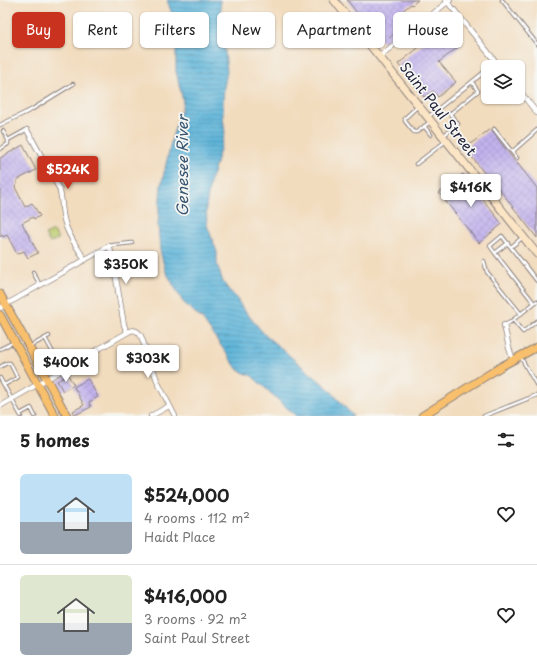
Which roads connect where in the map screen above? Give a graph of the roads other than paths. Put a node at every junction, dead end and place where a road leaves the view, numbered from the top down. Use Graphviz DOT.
graph roads {
  1 [pos="334,0"];
  2 [pos="502,0"];
  3 [pos="448,1"];
  4 [pos="537,44"];
  5 [pos="380,56"];
  6 [pos="494,60"];
  7 [pos="481,75"];
  8 [pos="472,82"];
  9 [pos="73,84"];
  10 [pos="525,98"];
  11 [pos="419,106"];
  12 [pos="537,113"];
  13 [pos="429,119"];
  14 [pos="0,125"];
  15 [pos="424,126"];
  16 [pos="494,129"];
  17 [pos="27,130"];
  18 [pos="537,130"];
  19 [pos="3,131"];
  20 [pos="431,135"];
  21 [pos="445,138"];
  22 [pos="8,140"];
  23 [pos="0,149"];
  24 [pos="512,152"];
  25 [pos="517,158"];
  26 [pos="416,164"];
  27 [pos="524,237"];
  28 [pos="132,243"];
  29 [pos="508,243"];
  30 [pos="109,246"];
  31 [pos="511,247"];
  32 [pos="495,253"];
  33 [pos="537,254"];
  34 [pos="84,260"];
  35 [pos="484,261"];
  36 [pos="33,272"];
  37 [pos="537,281"];
  38 [pos="40,285"];
  39 [pos="0,294"];
  40 [pos="537,301"];
  41 [pos="534,303"];
  42 [pos="2,306"];
  43 [pos="521,314"];
  44 [pos="0,316"];
  45 [pos="513,320"];
  46 [pos="537,321"];
  47 [pos="504,325"];
  48 [pos="127,332"];
  49 [pos="49,336"];
  50 [pos="45,338"];
  51 [pos="14,342"];
  52 [pos="537,346"];
  53 [pos="29,347"];
  54 [pos="0,349"];
  55 [pos="517,358"];
  56 [pos="0,367"];
  57 [pos="62,369"];
  58 [pos="0,378"];
  59 [pos="46,379"];
  60 [pos="37,384"];
  61 [pos="4,385"];
  62 [pos="537,386"];
  63 [pos="537,395"];
  64 [pos="12,399"];
  65 [pos="0,406"];
  66 [pos="170,406"];
  67 [pos="21,415"];
  68 [pos="35,416"];
  69 [pos="55,416"];
  70 [pos="67,416"];
  71 [pos="151,416"];
  72 [pos="175,416"];
  73 [pos="422,416"];
  74 [pos="484,416"];
  1 -- 5 [label="main road, Saint Paul Street"];
  2 -- 4 [label="lane"];
  3 -- 5 [label="street"];
  3 -- 6 [label="street"];
  5 -- 11 [label="main road, Saint Paul Street"];
  7 -- 8 [label="lane"];
  8 -- 13 [label="lane"];
  8 -- 21 [label="lane"];
  9 -- 14 [label="lane"];
  10 -- 12 [label="street"];
  11 -- 13 [label="main road, Saint Paul Street"];
  11 -- 15 [label="lane"];
  13 -- 15 [label="lane"];
  13 -- 21 [label="main road, Saint Paul Street"];
  15 -- 20 [label="lane"];
  16 -- 24 [label="lane"];
  17 -- 22 [label="lane"];
  17 -- 34 [label="street"];
  18 -- 24 [label="lane"];
  19 -- 22 [label="lane"];
  21 -- 26 [label="lane"];
  21 -- 27 [label="main road, Saint Paul Street"];
  22 -- 23 [label="lane"];
  24 -- 25 [label="lane"];
  27 -- 31 [label="lane"];
  27 -- 33 [label="main road, Saint Paul Street"];
  28 -- 30 [label="lane"];
  29 -- 31 [label="lane"];
  29 -- 32 [label="lane"];
  29 -- 32 [label="lane"];
  30 -- 34 [label="street"];
  30 -- 48 [label="street"];
  31 -- 37 [label="lane"];
  32 -- 41 [label="lane"];
  34 -- 38 [label="street"];
  35 -- 43 [label="lane"];
  36 -- 38 [label="lane"];
  38 -- 42 [label="street"];
  39 -- 42 [label="main road"];
  40 -- 41 [label="lane"];
  41 -- 43 [label="lane"];
  42 -- 53 [label="main road"];
  43 -- 45 [label="lane"];
  44 -- 51 [label="main road"];
  45 -- 46 [label="lane"];
  45 -- 47 [label="lane"];
  47 -- 55 [label="street"];
  48 -- 57 [label="street"];
  48 -- 66 [label="street"];
  49 -- 50 [label="lane"];
  50 -- 53 [label="lane"];
  50 -- 57 [label="lane"];
  51 -- 54 [label="lane"];
  51 -- 60 [label="main road"];
  52 -- 55 [label="main road"];
  53 -- 59 [label="main road"];
  55 -- 62 [label="lane"];
  55 -- 73 [label="main road"];
  56 -- 61 [label="lane"];
  57 -- 59 [label="street"];
  58 -- 61 [label="lane"];
  59 -- 60 [label="street"];
  59 -- 70 [label="main road"];
  60 -- 64 [label="street"];
  60 -- 69 [label="main road"];
  61 -- 64 [label="lane"];
  63 -- 74 [label="lane"];
  64 -- 65 [label="street"];
  64 -- 67 [label="lane"];
  66 -- 71 [label="street"];
  66 -- 72 [label="street"];
  67 -- 68 [label="lane"];
}
